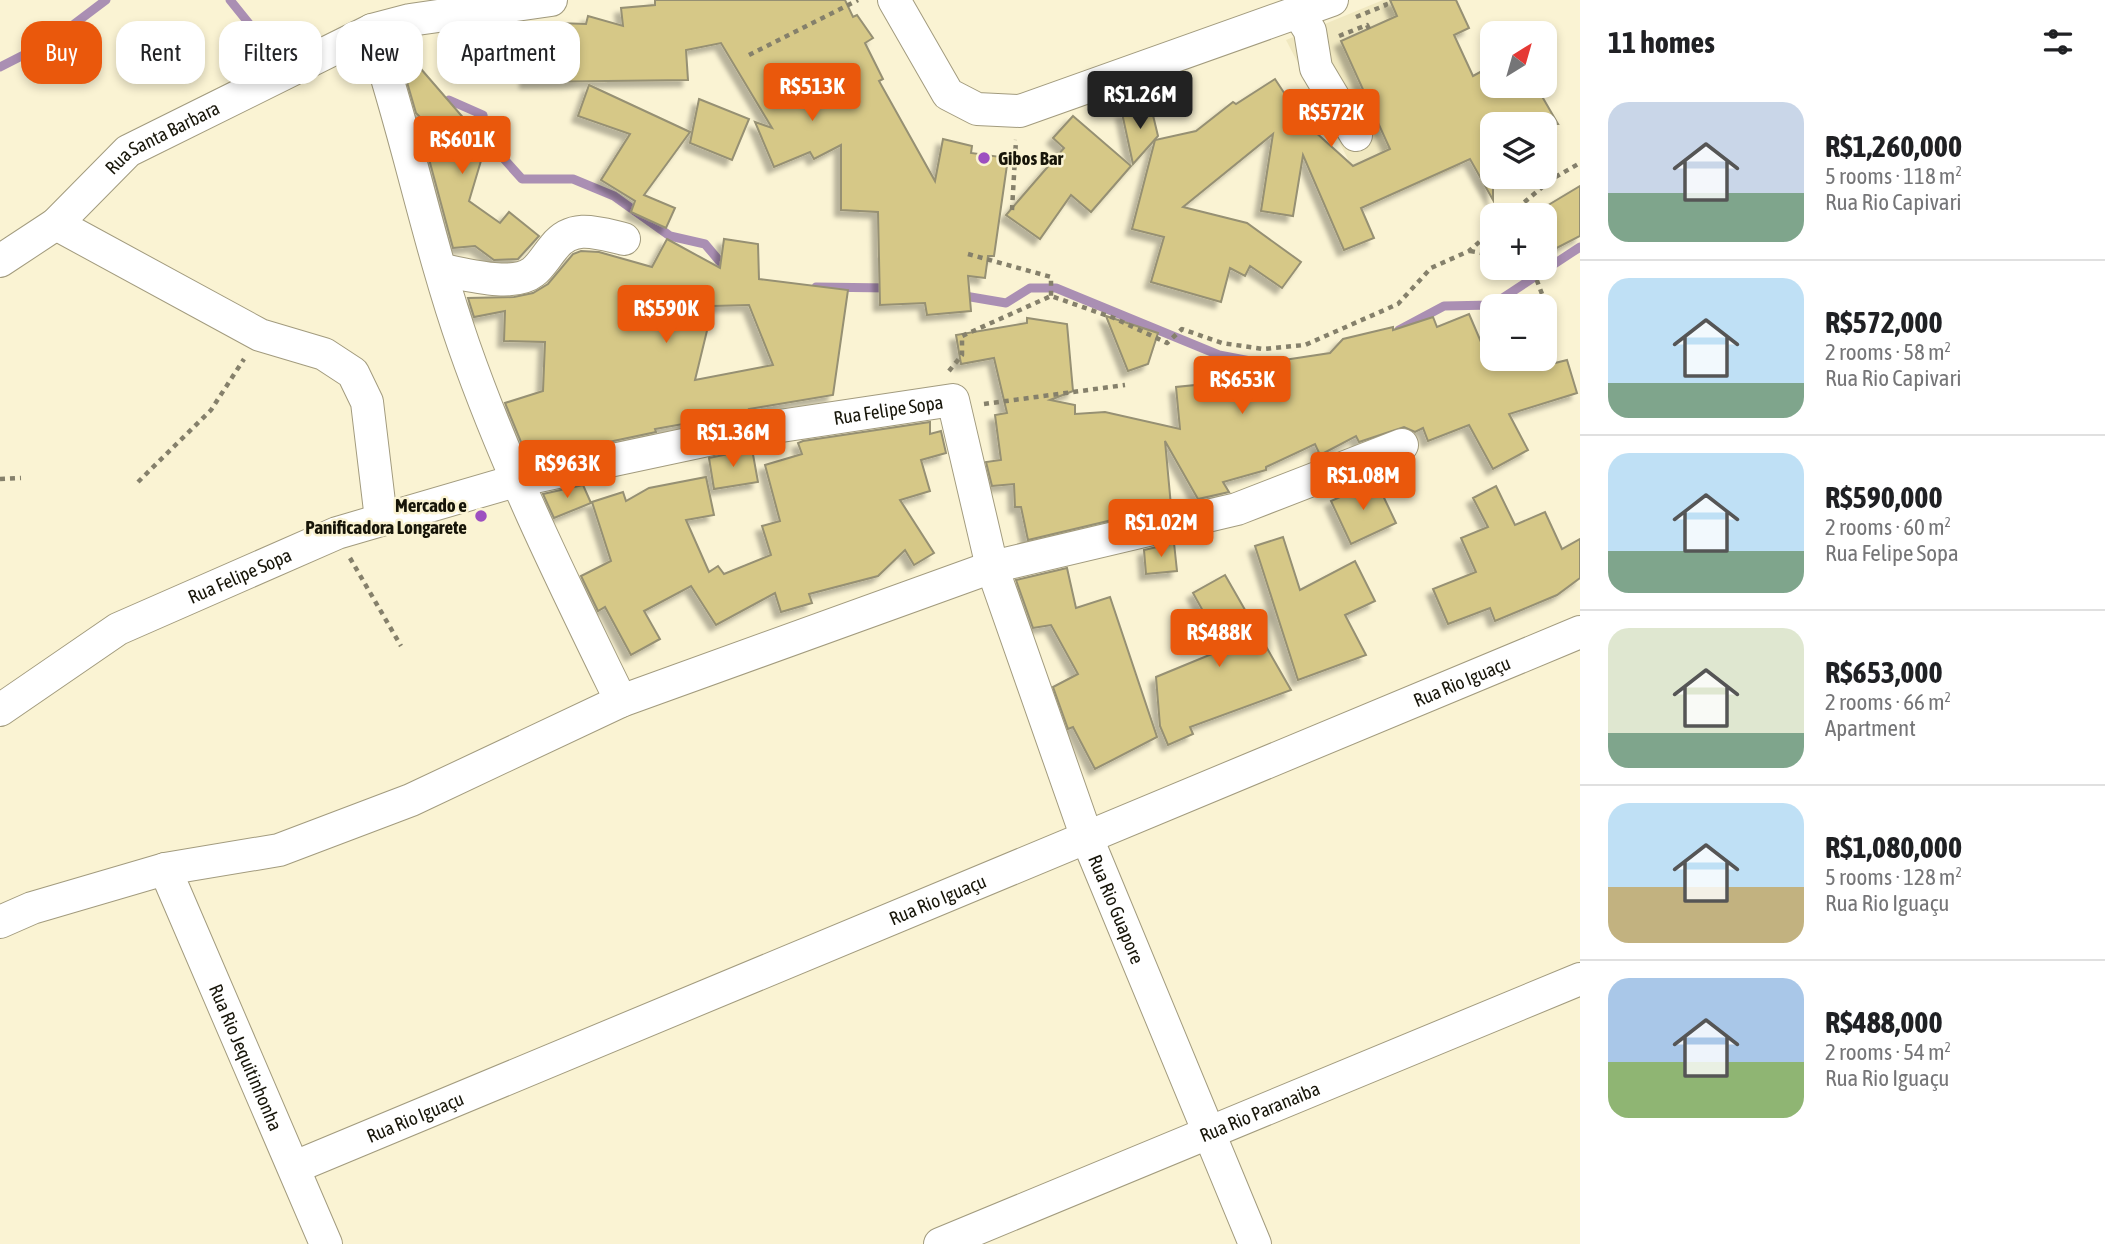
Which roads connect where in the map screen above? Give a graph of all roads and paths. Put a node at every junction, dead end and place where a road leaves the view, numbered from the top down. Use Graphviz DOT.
graph roads {
  1 [pos="551,0"];
  2 [pos="858,0"];
  3 [pos="894,0"];
  4 [pos="1384,0"];
  5 [pos="405,10"];
  6 [pos="1338,11"];
  7 [pos="1298,12"];
  8 [pos="387,21"];
  9 [pos="1369,29"];
  10 [pos="1334,31"];
  11 [pos="336,48"];
  12 [pos="749,55"];
  13 [pos="391,84"];
  14 [pos="1020,111"];
  15 [pos="1356,135"];
  16 [pos="1580,163"];
  17 [pos="1523,203"];
  18 [pos="1012,210"];
  19 [pos="56,224"];
  20 [pos="624,239"];
  21 [pos="1480,241"];
  22 [pos="1469,251"];
  23 [pos="1480,253"];
  24 [pos="968,254"];
  25 [pos="0,261"];
  26 [pos="442,270"];
  27 [pos="1051,296"];
  28 [pos="260,335"];
  29 [pos="1125,385"];
  30 [pos="952,393"];
  31 [pos="1402,445"];
  32 [pos="21,478"];
  33 [pos="0,479"];
  34 [pos="515,481"];
  35 [pos="138,482"];
  36 [pos="381,519"];
  37 [pos="337,533"];
  38 [pos="992,567"];
  39 [pos="1580,632"];
  40 [pos="401,646"];
  41 [pos="621,701"];
  42 [pos="0,710"];
  43 [pos="1087,838"];
  44 [pos="165,869"];
  45 [pos="0,922"];
  46 [pos="1580,979"];
  47 [pos="1209,1133"];
  48 [pos="295,1167"];
  49 [pos="326,1244"];
  50 [pos="940,1244"];
  51 [pos="1255,1244"];
  1 -- 5 [label="street, Rua Santa Barbara"];
  2 -- 12 [label="path"];
  3 -- 14 [label="street"];
  4 -- 6 [label="path"];
  5 -- 8 [label="street, Rua Santa Barbara"];
  6 -- 7 [label="street"];
  7 -- 14 [label="street"];
  7 -- 15 [label="street"];
  9 -- 10 [label="path"];
  11 -- 19 [label="street, Rua Santa Barbara"];
  13 -- 26 [label="street"];
  14 -- 18 [label="path"];
  16 -- 17 [label="path"];
  19 -- 25 [label="street, Rua Santa Barbara"];
  19 -- 28 [label="street"];
  20 -- 26 [label="street"];
  21 -- 22 [label="path"];
  22 -- 23 [label="path"];
  22 -- 27 [label="path"];
  24 -- 27 [label="path"];
  26 -- 34 [label="street"];
  27 -- 30 [label="path"];
  28 -- 35 [label="path"];
  28 -- 36 [label="street"];
  29 -- 30 [label="path"];
  30 -- 34 [label="street, Rua Felipe Sopa"];
  30 -- 38 [label="street, Rua Rio Guapore"];
  31 -- 38 [label="street"];
  32 -- 33 [label="path"];
  34 -- 36 [label="street, Rua Felipe Sopa"];
  34 -- 41 [label="street"];
  36 -- 37 [label="street, Rua Felipe Sopa"];
  37 -- 40 [label="path"];
  37 -- 42 [label="street, Rua Felipe Sopa"];
  38 -- 41 [label="street"];
  38 -- 43 [label="street, Rua Rio Guapore"];
  39 -- 43 [label="street, Rua Rio Iguaçu"];
  41 -- 44 [label="street"];
  43 -- 47 [label="street, Rua Rio Guapore"];
  43 -- 48 [label="street, Rua Rio Iguaçu"];
  44 -- 45 [label="street"];
  44 -- 48 [label="street, Rua Rio Jequitinhonha"];
  46 -- 47 [label="street, Rua Rio Paranaiba"];
  47 -- 50 [label="street, Rua Rio Paranaiba"];
  47 -- 51 [label="street, Rua Rio Guapore"];
  48 -- 49 [label="street, Rua Rio Jequitinhonha"];
}
